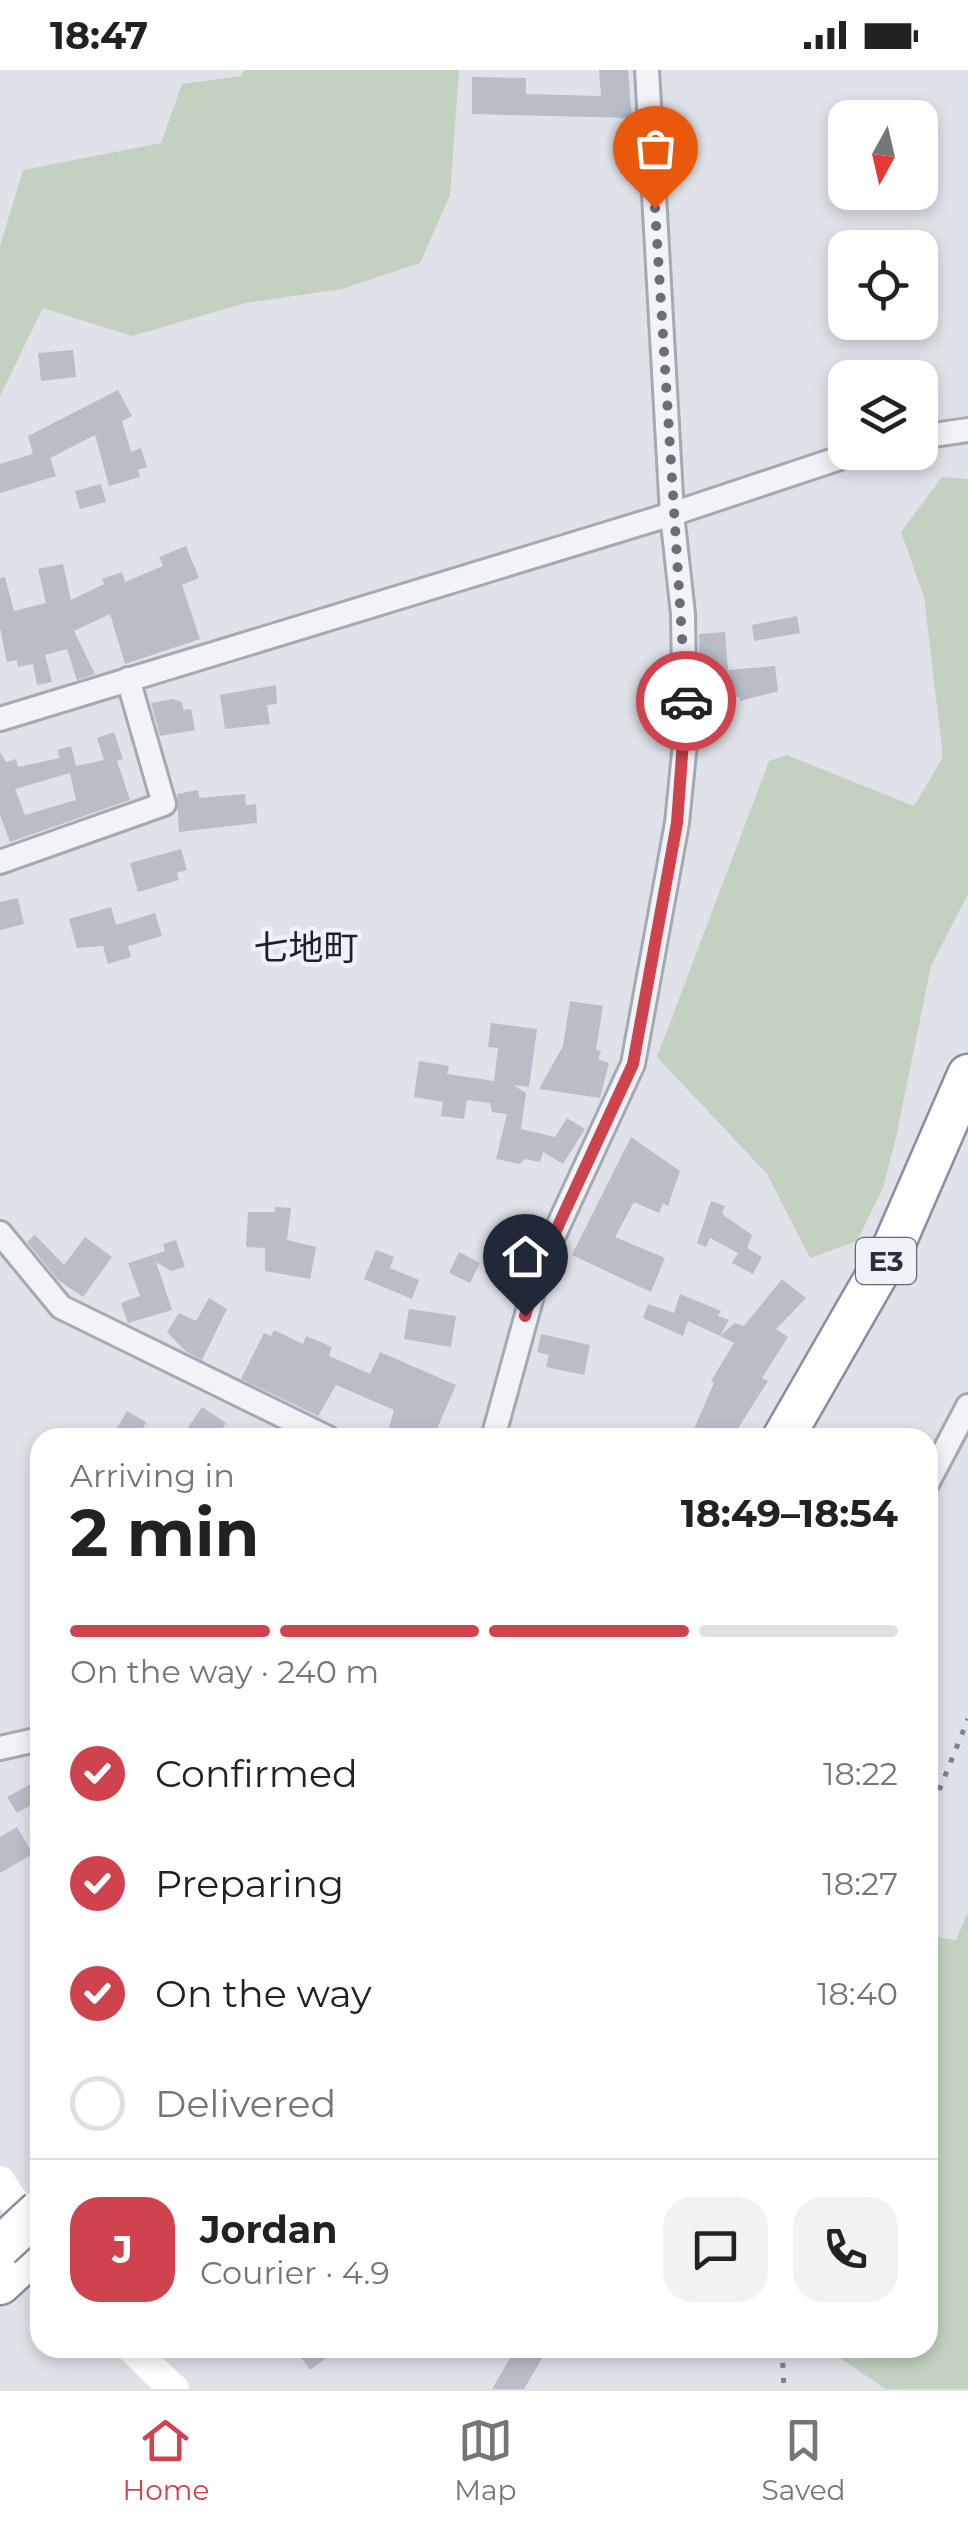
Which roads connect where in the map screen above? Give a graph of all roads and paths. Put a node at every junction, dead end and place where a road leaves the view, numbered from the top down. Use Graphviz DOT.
graph roads {
  1 [pos="647,70"];
  2 [pos="968,430"];
  3 [pos="938,434"];
  4 [pos="828,462"];
  5 [pos="672,514"];
  6 [pos="128,679"];
  7 [pos="0,719"];
  8 [pos="0,862"];
  9 [pos="968,1075"];
  10 [pos="968,1150"];
  11 [pos="0,1232"];
  12 [pos="968,1406"];
  13 [pos="308,1428"];
  14 [pos="497,1428"];
  15 [pos="789,1428"];
  16 [pos="822,1428"];
  17 [pos="938,1463"];
  18 [pos="30,1740"];
  19 [pos="2,1743"];
  20 [pos="14,2204"];
  21 [pos="30,2229"];
  22 [pos="0,2246"];
  23 [pos="30,2254"];
  24 [pos="0,2284"];
  25 [pos="141,2358"];
  26 [pos="174,2389"];
  1 -- 5 [label="street"];
  2 -- 3 [label="street"];
  4 -- 5 [label="street"];
  5 -- 6 [label="street"];
  5 -- 14 [label="street"];
  6 -- 7 [label="street"];
  6 -- 8 [label="street"];
  9 -- 15 [label="highway, E3"];
  10 -- 16 [label="highway, E3"];
  11 -- 13 [label="street"];
  12 -- 17 [label="street"];
  18 -- 19 [label="street"];
  20 -- 21 [label="main road"];
  20 -- 22 [label="highway, bridge"];
  23 -- 24 [label="highway"];
  25 -- 26 [label="main road"];
}
